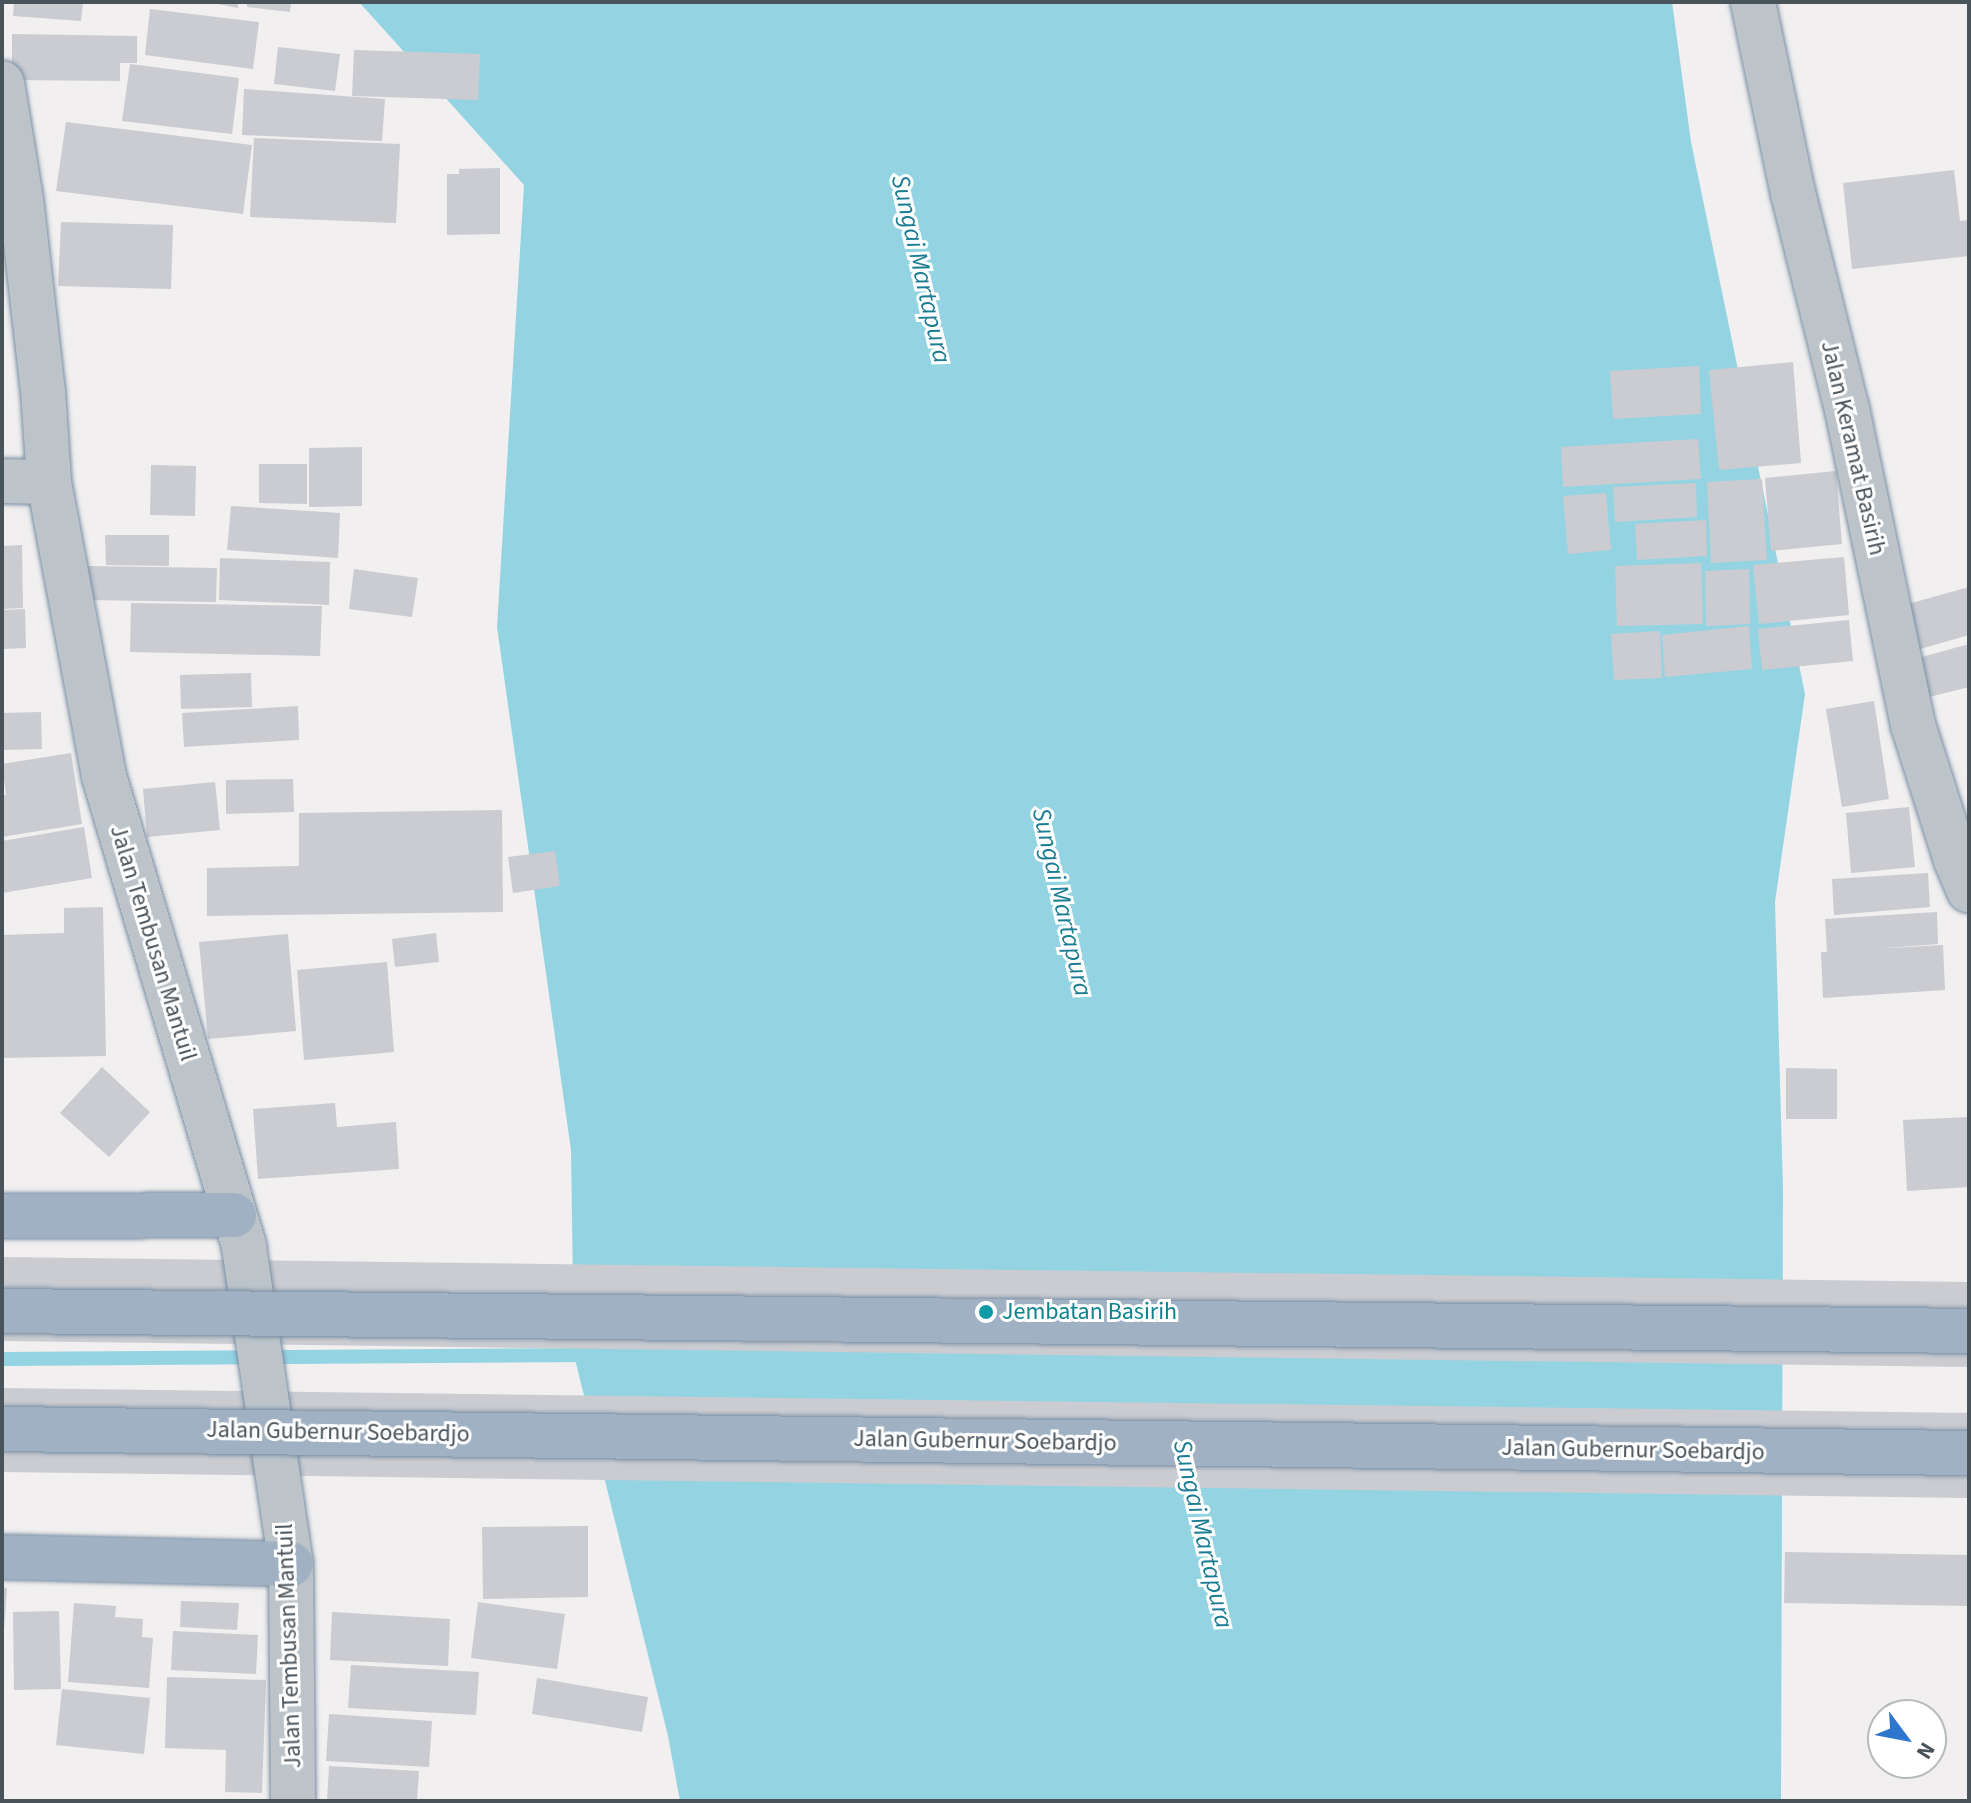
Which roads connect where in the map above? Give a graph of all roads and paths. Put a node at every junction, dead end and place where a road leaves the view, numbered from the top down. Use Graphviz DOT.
graph roads {
  1 [pos="1753,2"];
  2 [pos="2,83"];
  3 [pos="2,481"];
  4 [pos="49,482"];
  5 [pos="1969,890"];
  6 [pos="234,1215"];
  7 [pos="2,1216"];
  8 [pos="2,1311"];
  9 [pos="1969,1331"];
  10 [pos="2,1429"];
  11 [pos="1969,1453"];
  12 [pos="2,1557"];
  13 [pos="291,1564"];
  14 [pos="293,1801"];
  1 -- 5 [label="street, Jalan Keramat Basirih"];
  2 -- 4 [label="street, Jalan Tembusan Mantuil"];
  3 -- 4 [label="street"];
  4 -- 6 [label="street, Jalan Tembusan Mantuil"];
  6 -- 7 [label="highway"];
  6 -- 13 [label="street, Jalan Tembusan Mantuil"];
  8 -- 9 [label="highway, bridge"];
  10 -- 11 [label="highway, Jalan Gubernur Soebardjo, bridge"];
  12 -- 13 [label="highway"];
  13 -- 14 [label="street, Jalan Tembusan Mantuil"];
}
